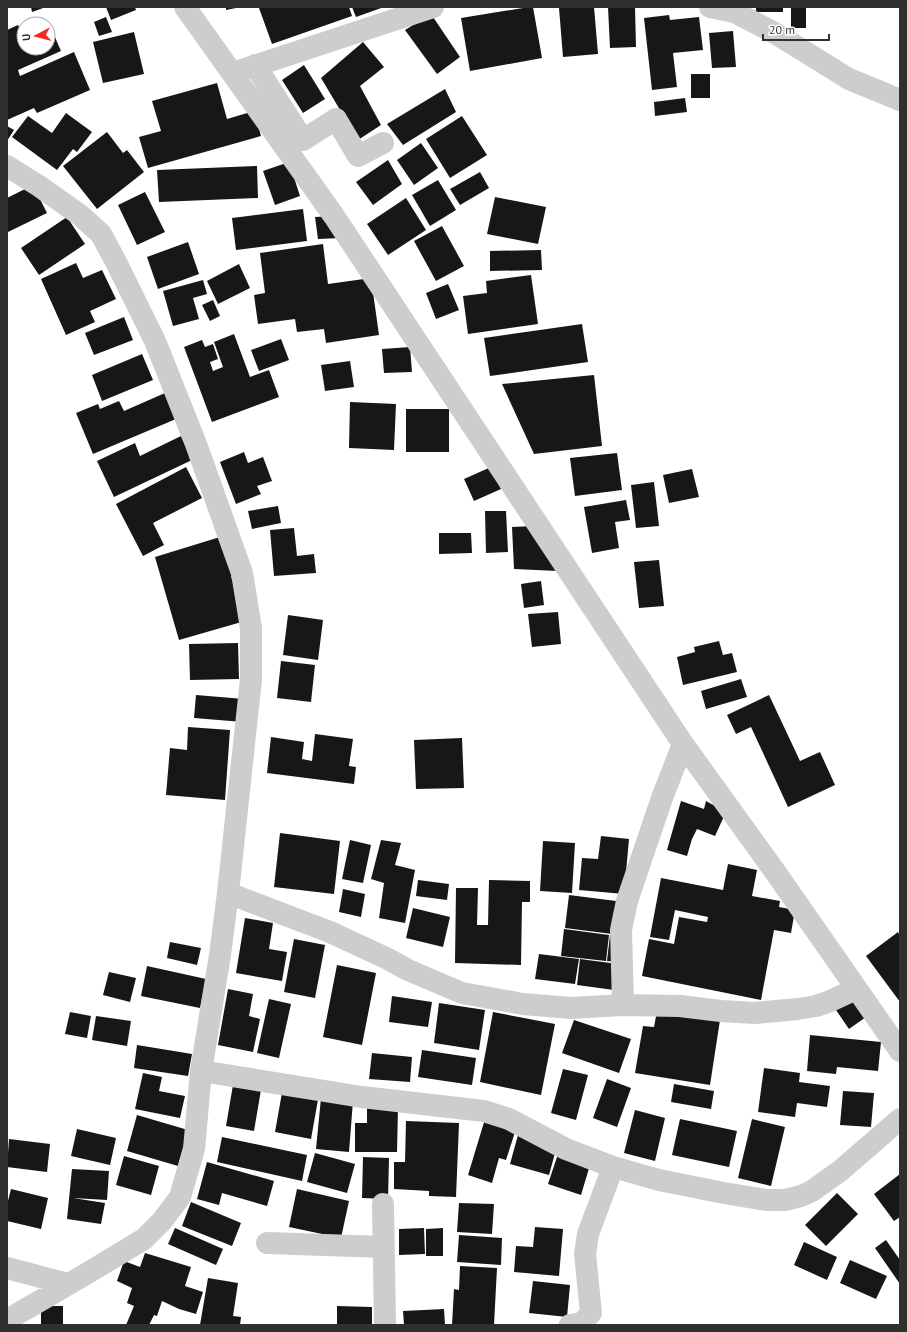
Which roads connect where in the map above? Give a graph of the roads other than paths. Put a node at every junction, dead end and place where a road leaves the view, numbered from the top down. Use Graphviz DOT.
graph roads {
  1 [pos="185,7"];
  2 [pos="433,7"];
  3 [pos="710,7"];
  4 [pos="255,65"];
  5 [pos="233,72"];
  6 [pos="900,100"];
  7 [pos="383,143"];
  8 [pos="7,166"];
  9 [pos="684,744"];
  10 [pos="228,893"];
  11 [pos="856,989"];
  12 [pos="623,1005"];
  13 [pos="900,1051"];
  14 [pos="201,1071"];
  15 [pos="900,1119"];
  16 [pos="613,1167"];
  17 [pos="383,1204"];
  18 [pos="267,1243"];
  19 [pos="384,1247"];
  20 [pos="7,1268"];
  21 [pos="68,1284"];
  22 [pos="7,1320"];
  23 [pos="385,1325"];
  24 [pos="570,1325"];
  1 -- 5 [label="street"];
  2 -- 4 [label="street"];
  3 -- 6 [label="street"];
  4 -- 5 [label="street"];
  4 -- 7 [label="street"];
  5 -- 9 [label="street"];
  8 -- 10 [label="street"];
  9 -- 11 [label="street"];
  9 -- 12 [label="street"];
  10 -- 12 [label="street"];
  10 -- 14 [label="street"];
  11 -- 12 [label="street"];
  11 -- 13 [label="street"];
  14 -- 16 [label="street"];
  14 -- 21 [label="street"];
  15 -- 16 [label="street"];
  16 -- 24 [label="street"];
  17 -- 19 [label="street"];
  18 -- 19 [label="street"];
  19 -- 23 [label="street"];
  20 -- 21 [label="street"];
  21 -- 22 [label="street"];
}
